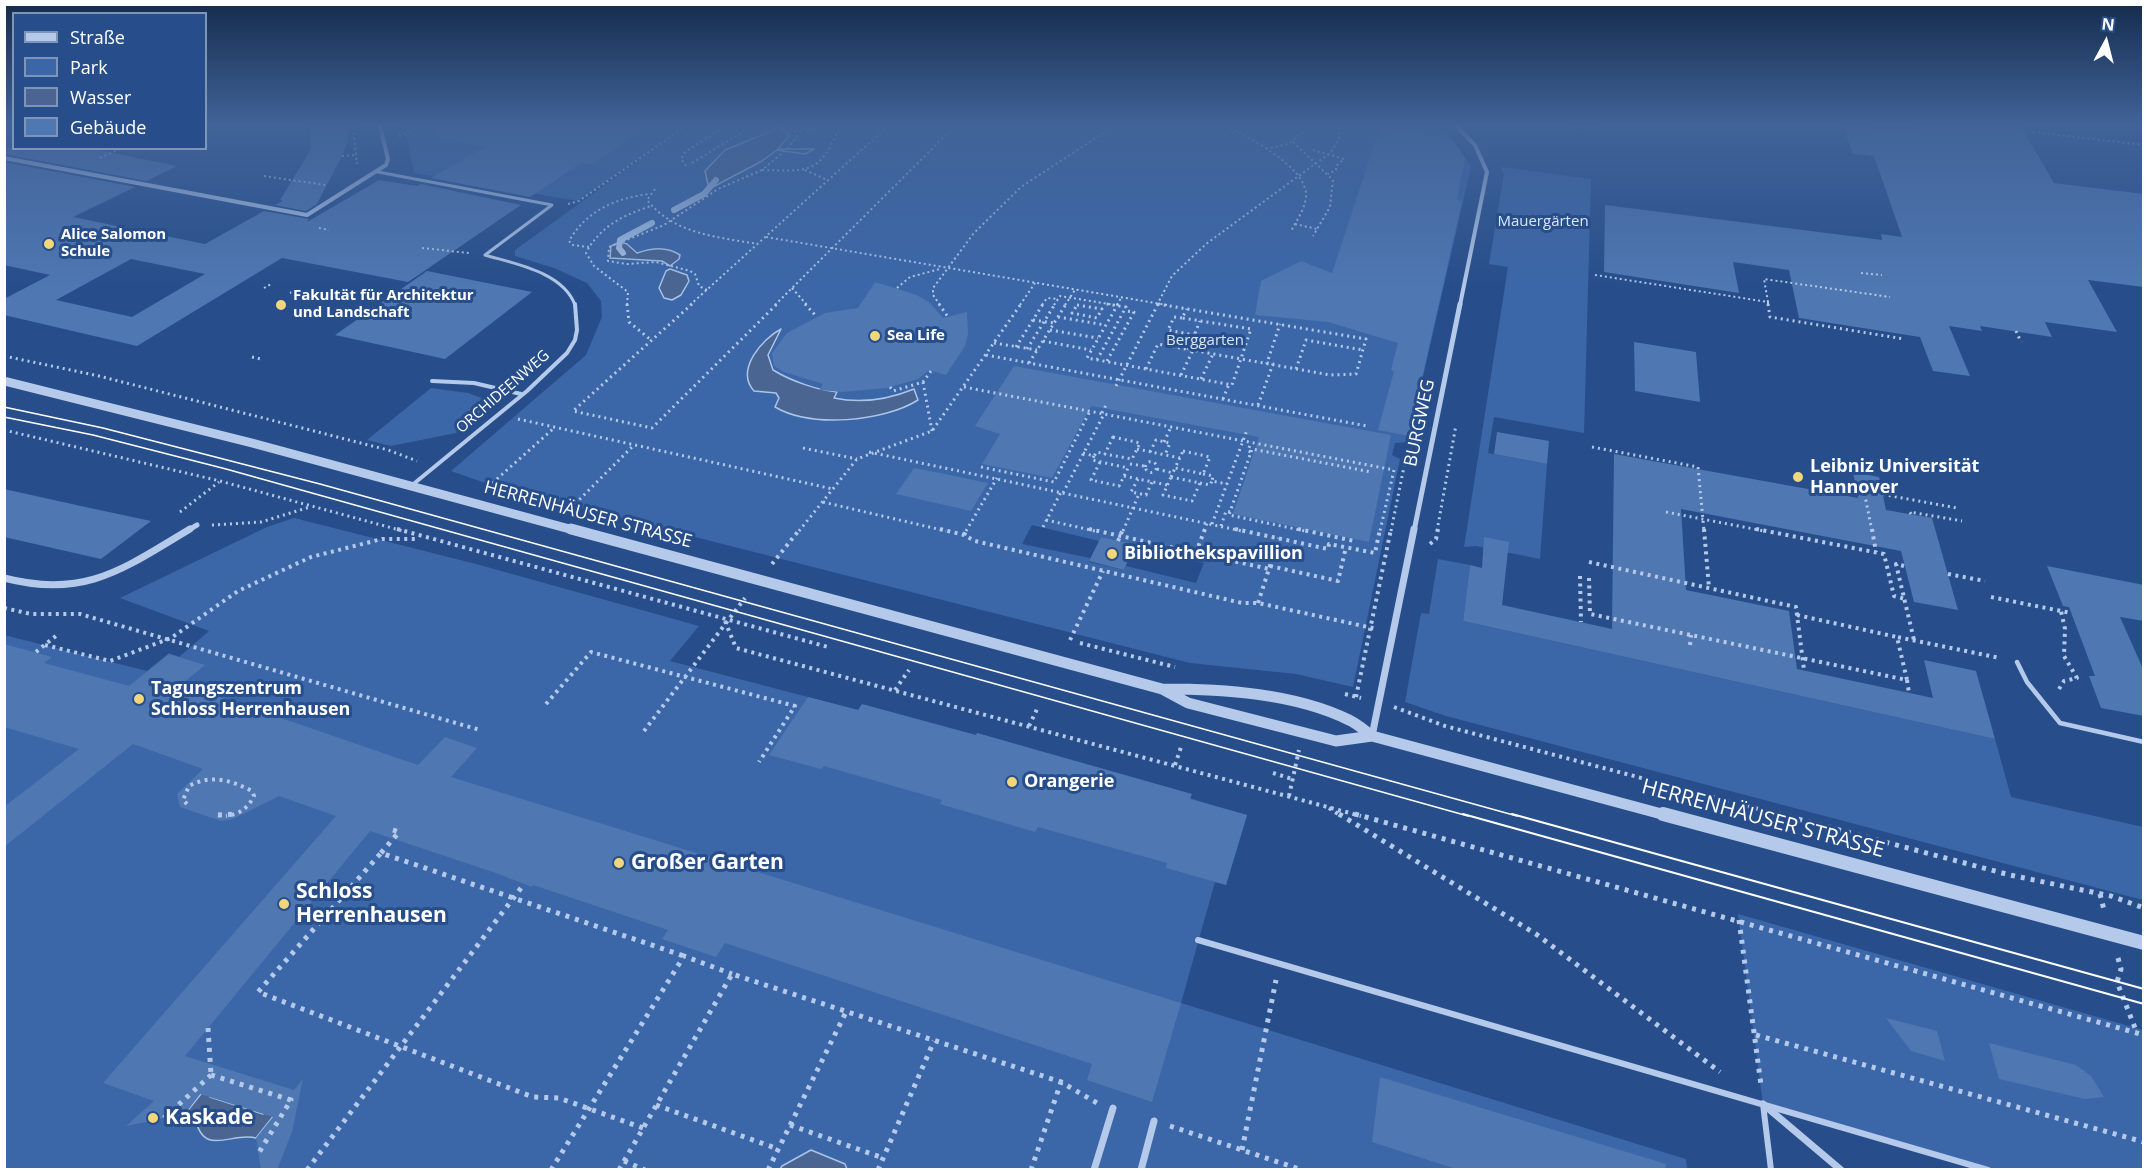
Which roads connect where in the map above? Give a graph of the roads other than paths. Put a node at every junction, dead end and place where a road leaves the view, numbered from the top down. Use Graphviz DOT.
graph roads {
  1 [pos="125,181"];
  2 [pos="363,181"];
  3 [pos="424,181"];
  4 [pos="1485,181"];
  5 [pos="4,381"];
  6 [pos="432,381"];
  7 [pos="521,394"];
  8 [pos="411,486"];
  9 [pos="197,525"];
  10 [pos="4,578"];
  11 [pos="2017,662"];
  12 [pos="1162,688"];
  13 [pos="1372,736"];
  14 [pos="2144,742"];
  15 [pos="1198,940"];
  16 [pos="2144,943"];
  17 [pos="1763,1104"];
  18 [pos="1113,1108"];
  19 [pos="1154,1121"];
  20 [pos="1094,1170"];
  21 [pos="1141,1170"];
  22 [pos="1771,1170"];
  23 [pos="1841,1170"];
  24 [pos="1988,1170"];
  1 -- 2 [label="street"];
  3 -- 7 [label="lane, ORCHIDEENWEG"];
  4 -- 13 [label="street, BURGWEG"];
  5 -- 8 [label="street, HERRENHÄUSER STRASSE"];
  6 -- 7 [label="lane"];
  7 -- 8 [label="lane, ORCHIDEENWEG"];
  8 -- 12 [label="street, HERRENHÄUSER STRASSE"];
  9 -- 10 [label="street"];
  11 -- 14 [label="lane"];
  12 -- 13 [label="street, HERRENHÄUSER STRASSE"];
  12 -- 13 [label="street, HERRENHÄUSER STRASSE"];
  13 -- 16 [label="street, HERRENHÄUSER STRASSE"];
  15 -- 17 [label="lane"];
  17 -- 22 [label="lane"];
  17 -- 23 [label="street"];
  17 -- 24 [label="lane"];
  18 -- 20 [label="street"];
  19 -- 21 [label="street"];
}
